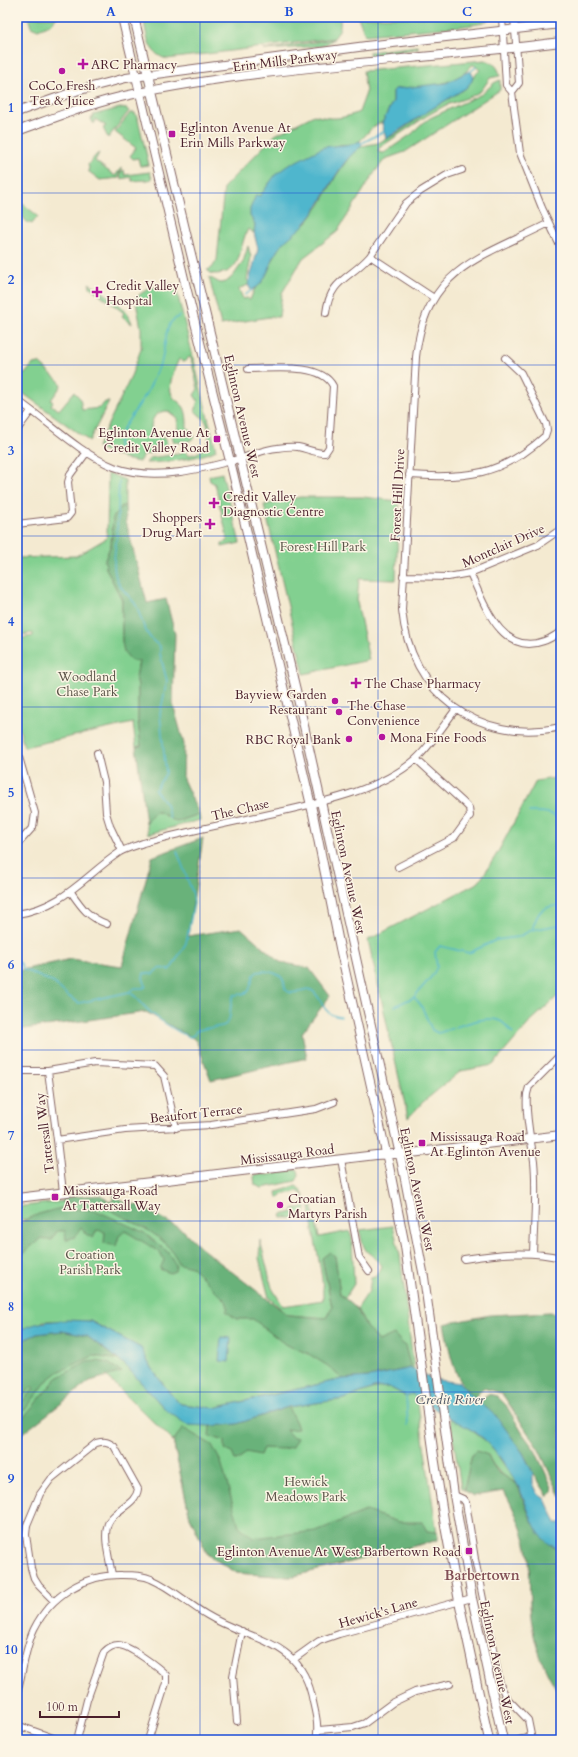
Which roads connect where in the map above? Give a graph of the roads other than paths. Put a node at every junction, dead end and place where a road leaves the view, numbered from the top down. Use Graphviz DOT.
graph roads {
  1 [pos="122,17"];
  2 [pos="134,17"];
  3 [pos="502,17"];
  4 [pos="514,17"];
  5 [pos="561,24"];
  6 [pos="515,29"];
  7 [pos="502,31"];
  8 [pos="561,42"];
  9 [pos="516,48"];
  10 [pos="503,49"];
  11 [pos="149,75"];
  12 [pos="137,77"];
  13 [pos="153,91"];
  14 [pos="512,92"];
  15 [pos="141,93"];
  16 [pos="17,112"];
  17 [pos="17,131"];
  18 [pos="462,170"];
  19 [pos="549,223"];
  20 [pos="561,248"];
  21 [pos="370,256"];
  22 [pos="434,298"];
  23 [pos="326,313"];
  24 [pos="505,358"];
  25 [pos="248,369"];
  26 [pos="17,400"];
  27 [pos="31,410"];
  28 [pos="17,430"];
  29 [pos="87,452"];
  30 [pos="241,458"];
  31 [pos="230,461"];
  32 [pos="409,475"];
  33 [pos="17,524"];
  34 [pos="561,529"];
  35 [pos="470,573"];
  36 [pos="403,576"];
  37 [pos="561,632"];
  38 [pos="456,709"];
  39 [pos="561,727"];
  40 [pos="17,750"];
  41 [pos="97,753"];
  42 [pos="416,759"];
  43 [pos="322,802"];
  44 [pos="310,805"];
  45 [pos="17,845"];
  46 [pos="122,851"];
  47 [pos="398,867"];
  48 [pos="71,892"];
  49 [pos="17,914"];
  50 [pos="107,924"];
  51 [pos="561,1055"];
  52 [pos="17,1071"];
  53 [pos="48,1071"];
  54 [pos="334,1102"];
  55 [pos="176,1128"];
  56 [pos="561,1135"];
  57 [pos="530,1139"];
  58 [pos="57,1140"];
  59 [pos="386,1154"];
  60 [pos="399,1154"];
  61 [pos="341,1159"];
  62 [pos="62,1192"];
  63 [pos="17,1198"];
  64 [pos="533,1254"];
  65 [pos="561,1258"];
  66 [pos="464,1259"];
  67 [pos="369,1271"];
  68 [pos="454,1495"];
  69 [pos="112,1575"];
  70 [pos="472,1598"];
  71 [pos="54,1601"];
  72 [pos="459,1601"];
  73 [pos="242,1631"];
  74 [pos="294,1659"];
  75 [pos="450,1684"];
  76 [pos="17,1693"];
  77 [pos="237,1721"];
  78 [pos="17,1725"];
  79 [pos="318,1730"];
  80 [pos="531,1738"];
  81 [pos="59,1740"];
  82 [pos="77,1740"];
  83 [pos="148,1740"];
  84 [pos="316,1740"];
  85 [pos="489,1740"];
  86 [pos="503,1740"];
  87 [pos="519,1740"];
  1 -- 12 [label="main road, Eglinton Avenue West"];
  2 -- 11 [label="main road, Eglinton Avenue West"];
  3 -- 7 [label="street"];
  4 -- 6 [label="street"];
  5 -- 6 [label="main road, Erin Mills Parkway"];
  6 -- 7 [label="main road, Erin Mills Parkway"];
  6 -- 9 [label="street"];
  7 -- 10 [label="street"];
  7 -- 11 [label="main road, Erin Mills Parkway"];
  8 -- 9 [label="main road, Erin Mills Parkway"];
  9 -- 10 [label="main road, Erin Mills Parkway"];
  9 -- 14 [label="street"];
  10 -- 13 [label="main road, Erin Mills Parkway"];
  10 -- 14 [label="street"];
  11 -- 12 [label="main road, Erin Mills Parkway"];
  11 -- 13 [label="main road, Eglinton Avenue West"];
  12 -- 15 [label="main road, Eglinton Avenue West"];
  12 -- 16 [label="main road, Erin Mills Parkway"];
  13 -- 15 [label="main road, Erin Mills Parkway"];
  13 -- 30 [label="main road, Eglinton Avenue West"];
  14 -- 19 [label="street"];
  15 -- 17 [label="main road, Erin Mills Parkway"];
  15 -- 31 [label="main road, Eglinton Avenue West"];
  18 -- 21 [label="street"];
  19 -- 20 [label="street"];
  19 -- 22 [label="street, Forest Hill Drive"];
  21 -- 22 [label="street"];
  21 -- 23 [label="street"];
  22 -- 32 [label="street, Forest Hill Drive"];
  24 -- 32 [label="street"];
  25 -- 30 [label="street"];
  26 -- 27 [label="street"];
  27 -- 28 [label="street"];
  27 -- 29 [label="street"];
  29 -- 31 [label="street"];
  29 -- 33 [label="street"];
  30 -- 31 [label="street"];
  30 -- 43 [label="main road, Eglinton Avenue West"];
  31 -- 44 [label="main road, Eglinton Avenue West"];
  32 -- 36 [label="street, Forest Hill Drive"];
  34 -- 35 [label="street, Montclair Drive"];
  35 -- 36 [label="street, Montclair Drive"];
  35 -- 37 [label="street"];
  36 -- 38 [label="street, Forest Hill Drive"];
  38 -- 39 [label="street, Forest Hill Drive"];
  38 -- 42 [label="street, The Chase"];
  40 -- 45 [label="street"];
  41 -- 46 [label="street"];
  42 -- 43 [label="street, The Chase"];
  42 -- 47 [label="street"];
  43 -- 44 [label="street, The Chase"];
  43 -- 60 [label="main road, Eglinton Avenue West"];
  44 -- 46 [label="street, The Chase"];
  44 -- 59 [label="main road, Eglinton Avenue West"];
  46 -- 48 [label="street, The Chase"];
  48 -- 49 [label="street, The Chase"];
  48 -- 50 [label="street"];
  51 -- 57 [label="street"];
  52 -- 53 [label="street"];
  53 -- 55 [label="street"];
  53 -- 58 [label="street, Tattersall Way"];
  54 -- 55 [label="street, Beaufort Terrace"];
  55 -- 58 [label="street, Beaufort Terrace"];
  56 -- 57 [label="main road, Mississauga Road"];
  57 -- 60 [label="main road, Mississauga Road"];
  57 -- 64 [label="street"];
  58 -- 62 [label="street, Tattersall Way"];
  59 -- 60 [label="main road, Mississauga Road"];
  59 -- 61 [label="main road, Mississauga Road"];
  59 -- 72 [label="main road, Eglinton Avenue West"];
  60 -- 68 [label="main road, Eglinton Avenue West"];
  61 -- 62 [label="main road, Mississauga Road"];
  61 -- 67 [label="street"];
  62 -- 63 [label="main road, Mississauga Road"];
  64 -- 65 [label="street"];
  64 -- 66 [label="street"];
  68 -- 70 [label="main road, Eglinton Avenue West"];
  68 -- 80 [label="street"];
  69 -- 71 [label="street"];
  69 -- 71 [label="street"];
  69 -- 73 [label="street"];
  70 -- 72 [label="street, Hewick's Lane"];
  70 -- 86 [label="main road, Eglinton Avenue West"];
  71 -- 76 [label="street"];
  72 -- 74 [label="street, Hewick's Lane"];
  72 -- 85 [label="main road, Eglinton Avenue West"];
  73 -- 74 [label="street"];
  73 -- 77 [label="street"];
  74 -- 79 [label="street"];
  75 -- 79 [label="street"];
  78 -- 81 [label="street"];
  79 -- 84 [label="street"];
  80 -- 87 [label="street"];
  82 -- 83 [label="street"];
}
